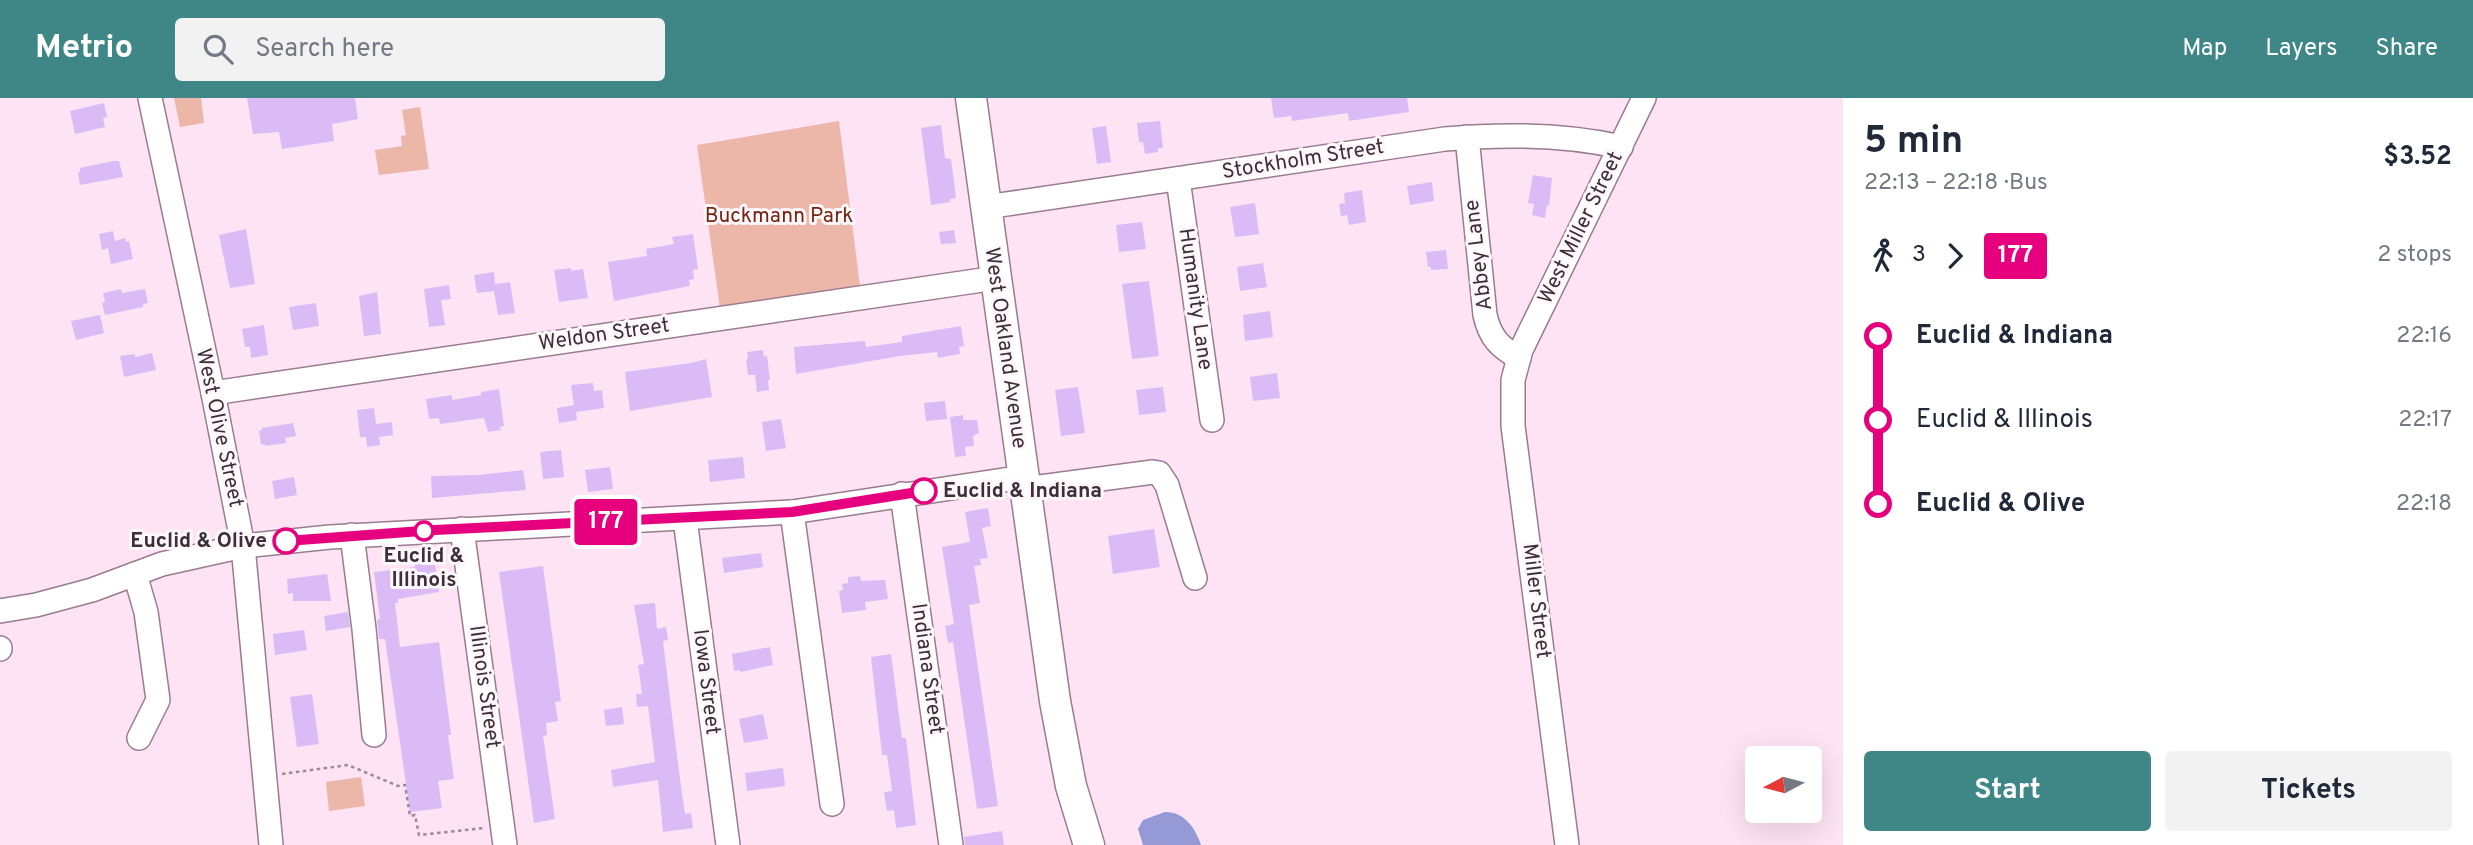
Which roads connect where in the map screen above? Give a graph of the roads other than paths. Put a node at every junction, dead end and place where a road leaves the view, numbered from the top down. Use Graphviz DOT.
graph roads {
  1 [pos="150,98"];
  2 [pos="971,98"];
  3 [pos="1644,98"];
  4 [pos="1467,137"];
  5 [pos="1621,147"];
  6 [pos="1178,179"];
  7 [pos="986,208"];
  8 [pos="996,278"];
  9 [pos="1519,358"];
  10 [pos="213,393"];
  11 [pos="1212,420"];
  12 [pos="1024,483"];
  13 [pos="902,494"];
  14 [pos="792,512"];
  15 [pos="685,519"];
  16 [pos="462,529"];
  17 [pos="352,536"];
  18 [pos="243,546"];
  19 [pos="135,574"];
  20 [pos="1195,578"];
  21 [pos="0,611"];
  22 [pos="374,735"];
  23 [pos="139,738"];
  24 [pos="832,804"];
  25 [pos="504,836"];
  26 [pos="271,845"];
  27 [pos="728,845"];
  28 [pos="951,845"];
  29 [pos="1089,845"];
  30 [pos="1567,845"];
  1 -- 10 [label="street, West Olive Street"];
  2 -- 7 [label="main road, West Oakland Avenue"];
  3 -- 5 [label="street, West Miller Street"];
  4 -- 5 [label="street, Stockholm Street"];
  4 -- 6 [label="street, Stockholm Street"];
  4 -- 9 [label="street, Abbey Lane"];
  5 -- 9 [label="street, West Miller Street"];
  6 -- 7 [label="street, Stockholm Street"];
  6 -- 11 [label="street, Humanity Lane"];
  7 -- 8 [label="main road, West Oakland Avenue"];
  8 -- 10 [label="street, Weldon Street"];
  8 -- 12 [label="main road, West Oakland Avenue"];
  9 -- 30 [label="street, Miller Street"];
  10 -- 18 [label="street, West Olive Street"];
  12 -- 13 [label="street"];
  12 -- 20 [label="street"];
  12 -- 29 [label="main road, West Oakland Avenue"];
  13 -- 14 [label="street"];
  13 -- 28 [label="street, Indiana Street"];
  14 -- 15 [label="street"];
  14 -- 24 [label="street"];
  15 -- 16 [label="street"];
  15 -- 27 [label="street, Iowa Street"];
  16 -- 17 [label="street"];
  16 -- 25 [label="street, Illinois Street"];
  17 -- 18 [label="street"];
  17 -- 22 [label="street"];
  18 -- 19 [label="street"];
  18 -- 26 [label="street, West Olive Street"];
  19 -- 21 [label="street"];
  19 -- 23 [label="street"];
}
